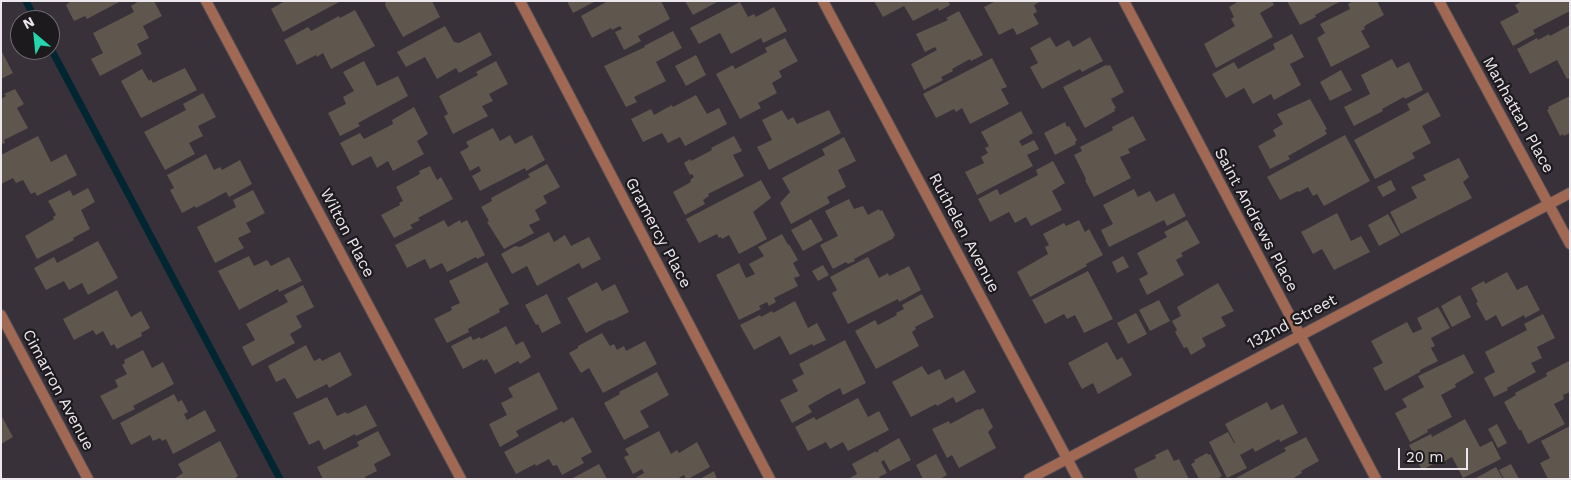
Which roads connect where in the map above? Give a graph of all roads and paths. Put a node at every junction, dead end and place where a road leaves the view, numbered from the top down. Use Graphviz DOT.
graph roads {
  1 [pos="206,1"];
  2 [pos="520,1"];
  3 [pos="823,1"];
  4 [pos="1124,1"];
  5 [pos="1439,1"];
  6 [pos="1570,193"];
  7 [pos="1549,204"];
  8 [pos="1570,244"];
  9 [pos="1,315"];
  10 [pos="1300,335"];
  11 [pos="1068,459"];
  12 [pos="88,479"];
  13 [pos="461,479"];
  14 [pos="770,479"];
  15 [pos="1028,479"];
  16 [pos="1078,479"];
  17 [pos="1376,479"];
  1 -- 13 [label="street, Wilton Place"];
  2 -- 14 [label="street, Gramercy Place"];
  3 -- 11 [label="street, Ruthelen Avenue"];
  4 -- 10 [label="street, Saint Andrews Place"];
  5 -- 7 [label="street, Manhattan Place"];
  6 -- 7 [label="street, 132nd Street"];
  7 -- 8 [label="street, Manhattan Place"];
  7 -- 10 [label="street, 132nd Street"];
  9 -- 12 [label="street, Cimarron Avenue"];
  10 -- 11 [label="street, 132nd Street"];
  10 -- 17 [label="street, Saint Andrews Place"];
  11 -- 15 [label="street, 132nd Street"];
  11 -- 16 [label="street, Ruthelen Avenue"];
}
